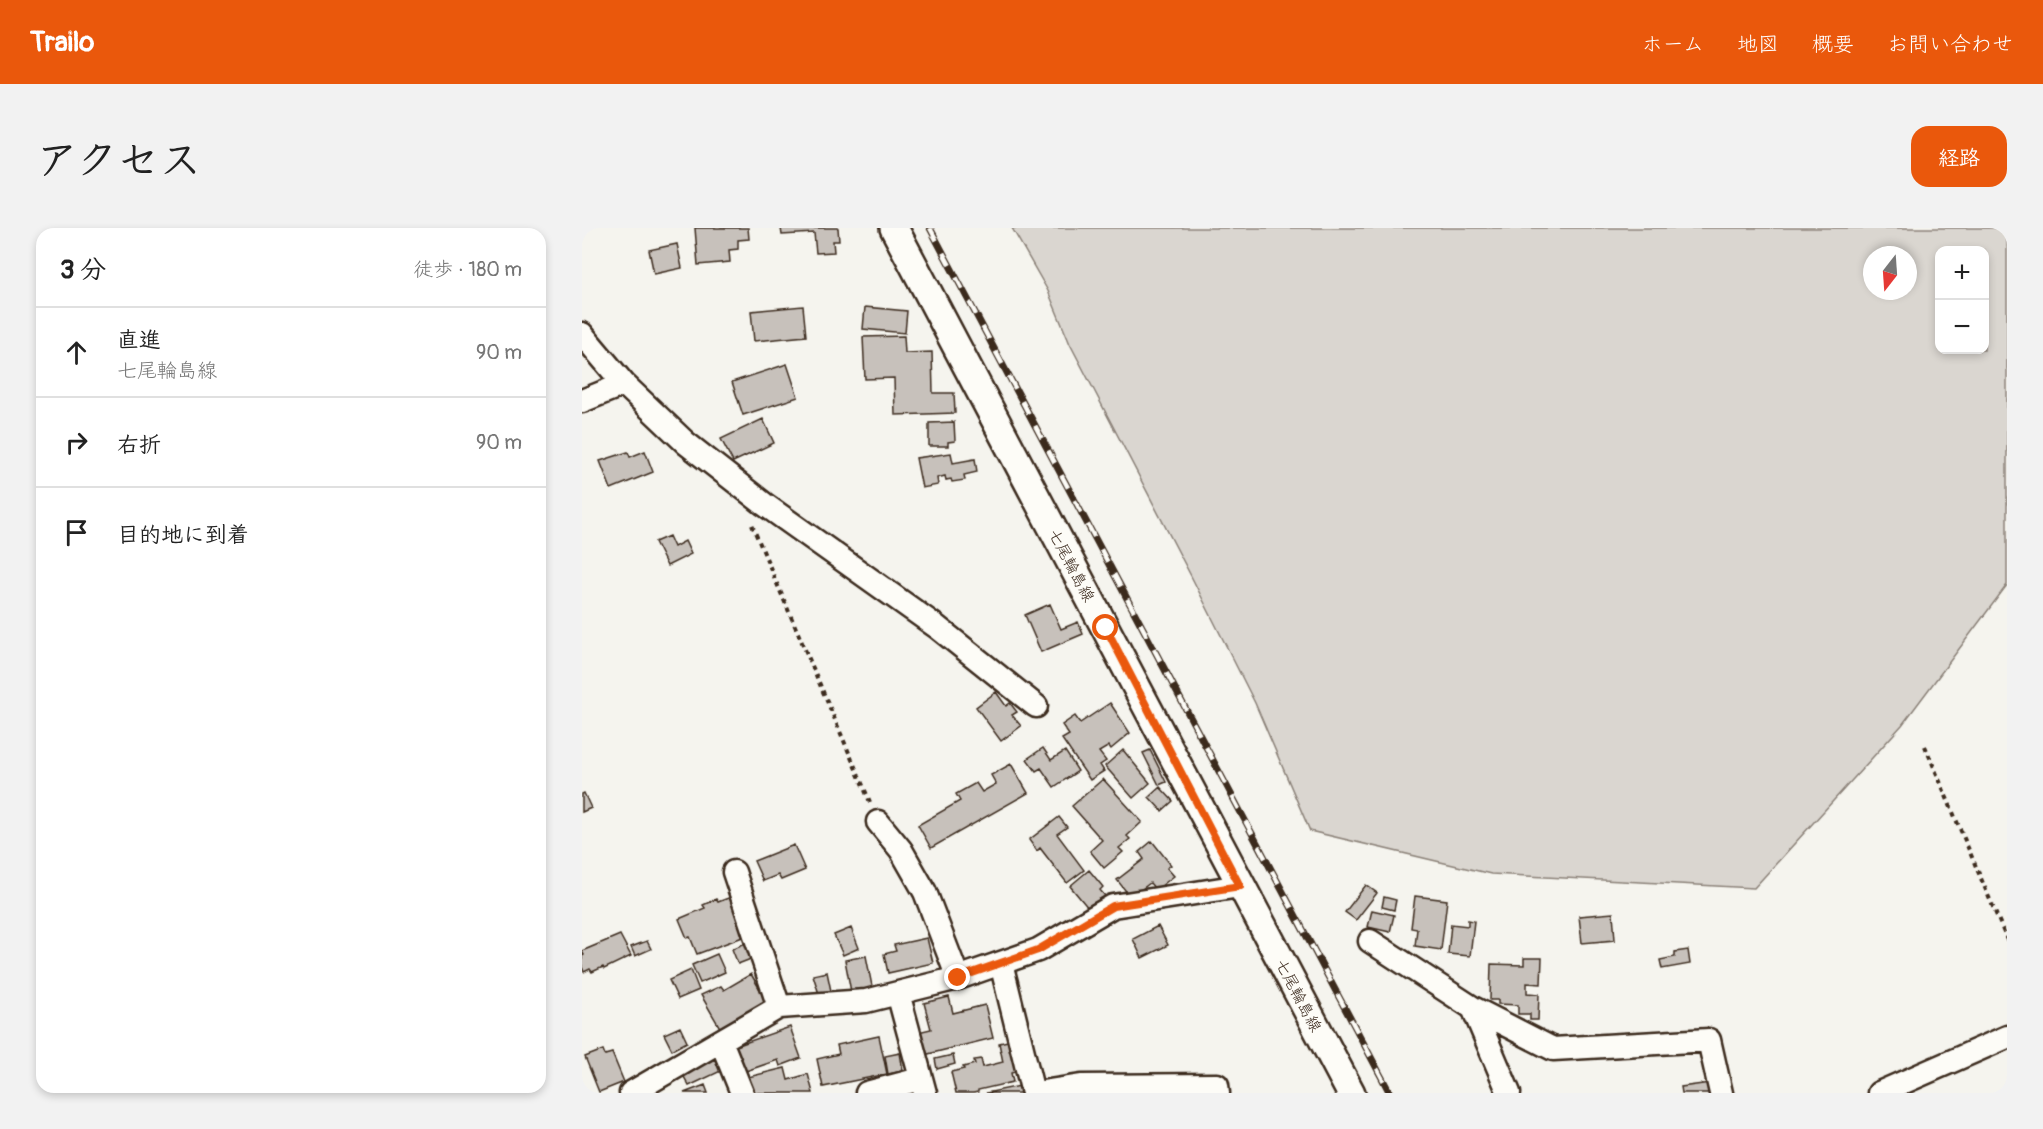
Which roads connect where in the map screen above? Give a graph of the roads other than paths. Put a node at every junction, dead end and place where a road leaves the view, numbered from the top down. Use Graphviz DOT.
graph roads {
  1 [pos="894,228"];
  2 [pos="582,334"];
  3 [pos="624,384"];
  4 [pos="582,401"];
  5 [pos="1036,706"];
  6 [pos="878,822"];
  7 [pos="734,872"];
  8 [pos="1240,886"];
  9 [pos="1370,941"];
  10 [pos="1001,963"];
  11 [pos="958,978"];
  12 [pos="898,993"];
  13 [pos="779,1007"];
  14 [pos="1473,1008"];
  15 [pos="2007,1037"];
  16 [pos="721,1041"];
  17 [pos="922,1086"];
  18 [pos="632,1093"];
  19 [pos="742,1093"];
  20 [pos="867,1093"];
  21 [pos="1034,1093"];
  22 [pos="1218,1093"];
  23 [pos="1351,1093"];
  24 [pos="1509,1093"];
  25 [pos="1721,1093"];
  26 [pos="1879,1093"];
  1 -- 8 [label="main road, 七尾輪島線"];
  2 -- 3 [label="street"];
  3 -- 4 [label="street"];
  3 -- 5 [label="street"];
  6 -- 11 [label="street"];
  7 -- 13 [label="street"];
  8 -- 10 [label="street"];
  8 -- 23 [label="main road, 七尾輪島線"];
  9 -- 14 [label="street"];
  10 -- 11 [label="street"];
  10 -- 21 [label="street"];
  11 -- 12 [label="street"];
  12 -- 13 [label="street"];
  12 -- 17 [label="street"];
  13 -- 16 [label="street"];
  14 -- 24 [label="street"];
  14 -- 25 [label="street"];
  15 -- 26 [label="street"];
  16 -- 18 [label="street"];
  16 -- 19 [label="street"];
  17 -- 20 [label="street"];
  21 -- 22 [label="street"];
}
